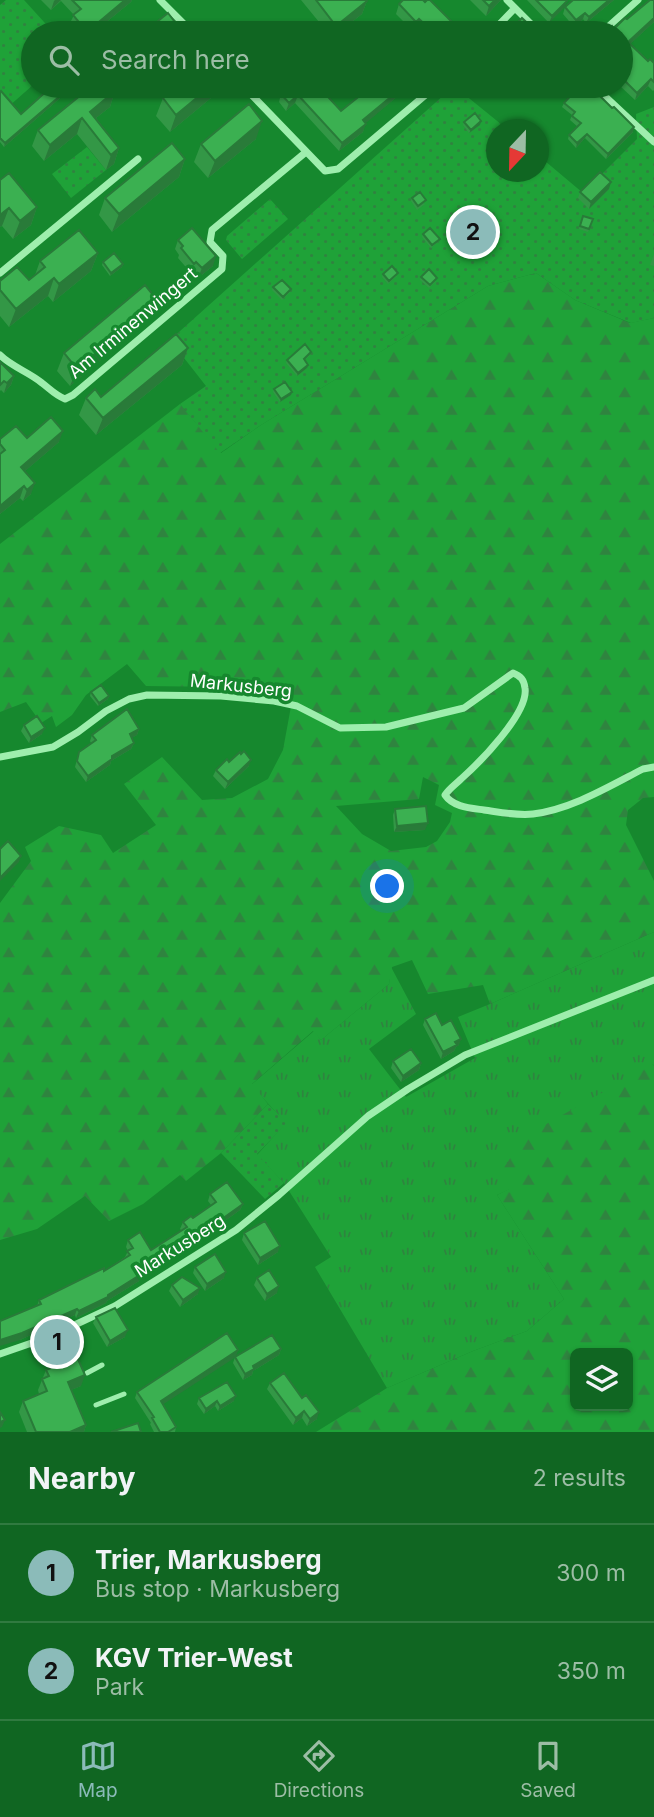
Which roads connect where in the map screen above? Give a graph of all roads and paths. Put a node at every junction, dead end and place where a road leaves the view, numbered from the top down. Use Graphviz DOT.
graph roads {
  1 [pos="160,0"];
  2 [pos="507,0"];
  3 [pos="638,0"];
  4 [pos="515,8"];
  5 [pos="181,21"];
  6 [pos="503,21"];
  7 [pos="528,21"];
  8 [pos="614,21"];
  9 [pos="254,98"];
  10 [pos="422,98"];
  11 [pos="607,98"];
  12 [pos="654,142"];
  13 [pos="306,152"];
  14 [pos="138,159"];
  15 [pos="0,273"];
  16 [pos="0,355"];
  17 [pos="0,757"];
  18 [pos="654,767"];
  19 [pos="654,980"];
  20 [pos="0,1354"];
  21 [pos="102,1365"];
  22 [pos="87,1373"];
  23 [pos="124,1394"];
  24 [pos="96,1405"];
  1 -- 5 [label="street"];
  2 -- 4 [label="street"];
  3 -- 8 [label="street"];
  4 -- 6 [label="street"];
  4 -- 7 [label="street"];
  9 -- 13 [label="street"];
  10 -- 13 [label="street"];
  11 -- 12 [label="street"];
  13 -- 16 [label="street, Am Irminenwingert"];
  14 -- 15 [label="street"];
  17 -- 18 [label="street, Markusberg"];
  19 -- 20 [label="street, Markusberg"];
  21 -- 22 [label="lane"];
  23 -- 24 [label="lane"];
}
